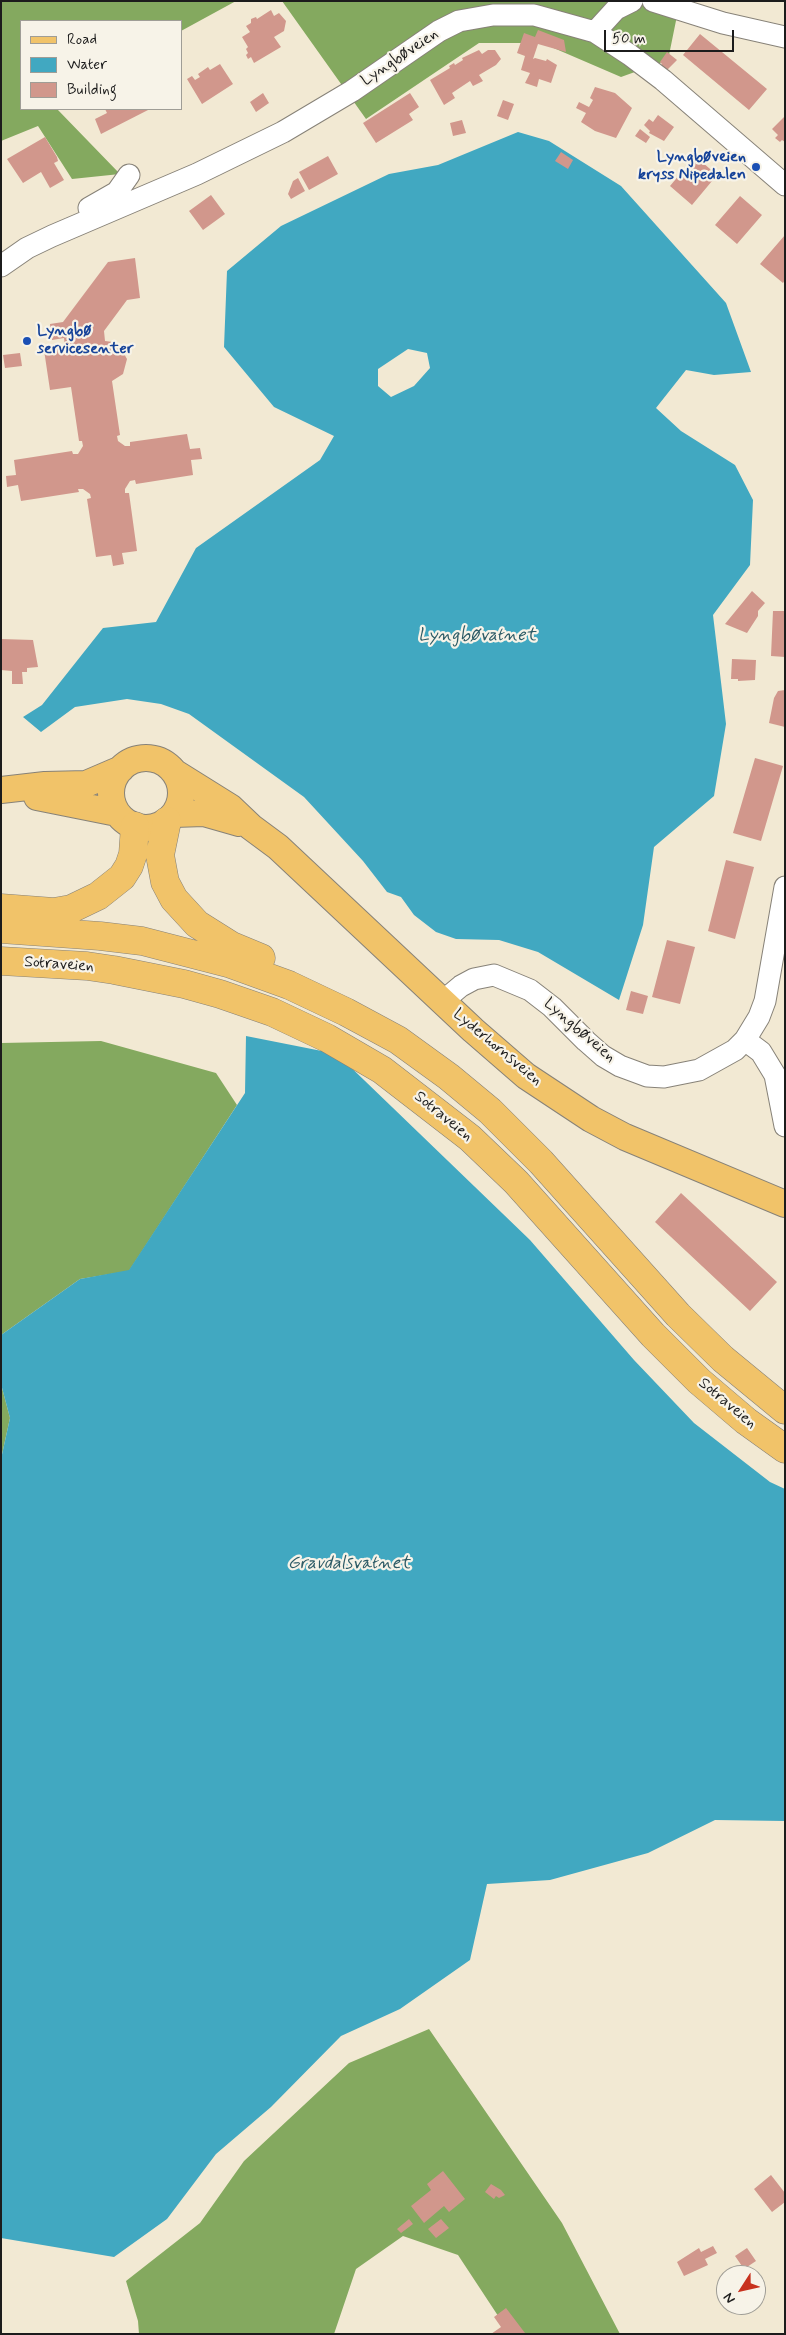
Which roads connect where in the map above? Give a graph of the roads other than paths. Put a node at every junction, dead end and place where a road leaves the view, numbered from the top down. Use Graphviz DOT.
graph roads {
  1 [pos="632,1"];
  2 [pos="653,1"];
  3 [pos="595,32"];
  4 [pos="785,37"];
  5 [pos="129,175"];
  6 [pos="785,185"];
  7 [pos="79,225"];
  8 [pos="1,266"];
  9 [pos="121,769"];
  10 [pos="174,772"];
  11 [pos="1,791"];
  12 [pos="170,817"];
  13 [pos="126,820"];
  14 [pos="251,827"];
  15 [pos="785,887"];
  16 [pos="1,908"];
  17 [pos="1,929"];
  18 [pos="1,961"];
  19 [pos="87,966"];
  20 [pos="1,970"];
  21 [pos="443,1001"];
  22 [pos="398,1040"];
  23 [pos="745,1040"];
  24 [pos="785,1126"];
  25 [pos="785,1204"];
  26 [pos="785,1410"];
  27 [pos="785,1450"];
  1 -- 3 [label="street"];
  2 -- 4 [label="street"];
  3 -- 6 [label="street, Lyngbøveien"];
  3 -- 7 [label="street, Lyngbøveien"];
  5 -- 7 [label="street, Lyngbøveien"];
  7 -- 8 [label="street, Lyngbøveien"];
  9 -- 10 [label="main road"];
  9 -- 11 [label="main road"];
  9 -- 13 [label="main road"];
  10 -- 12 [label="main road"];
  10 -- 14 [label="main road, Lyderhornsveien"];
  11 -- 13 [label="main road"];
  12 -- 13 [label="main road"];
  12 -- 14 [label="main road, Lyderhornsveien"];
  12 -- 22 [label="highway"];
  13 -- 16 [label="highway"];
  14 -- 21 [label="main road, Lyderhornsveien"];
  15 -- 23 [label="street, Lyngbøveien"];
  17 -- 22 [label="highway, Sotraveien"];
  18 -- 19 [label="highway, Sotraveien"];
  19 -- 20 [label="highway"];
  19 -- 27 [label="highway, Sotraveien"];
  21 -- 23 [label="street, Lyngbøveien"];
  21 -- 25 [label="main road, Lyderhornsveien"];
  22 -- 26 [label="highway, Sotraveien"];
  23 -- 24 [label="street"];
}
